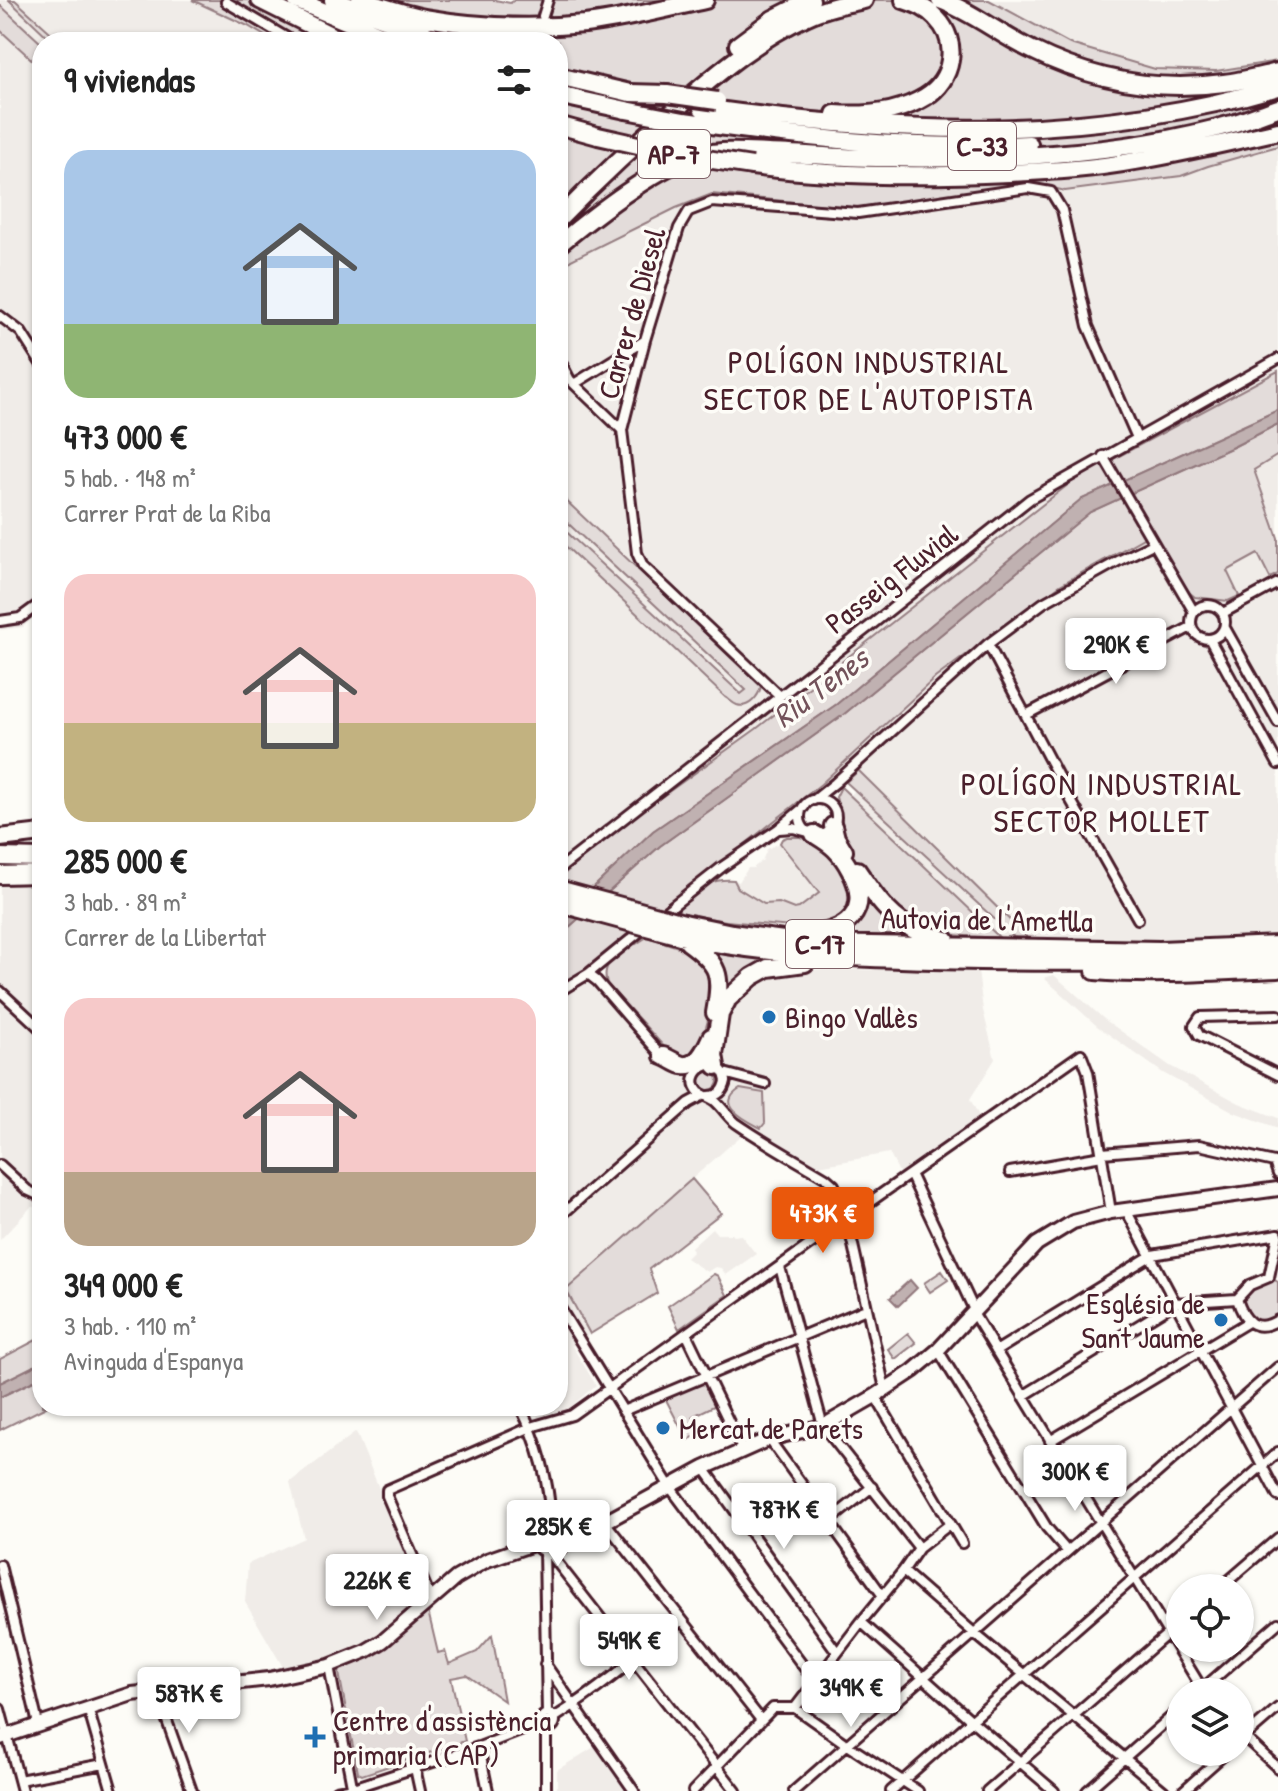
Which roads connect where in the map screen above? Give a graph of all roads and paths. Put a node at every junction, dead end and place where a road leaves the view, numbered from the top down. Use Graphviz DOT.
graph roads {
  1 [pos="260,0"];
  2 [pos="296,0"];
  3 [pos="333,0"];
  4 [pos="360,0"];
  5 [pos="548,0"];
  6 [pos="705,0"];
  7 [pos="811,0"];
  8 [pos="828,0"];
  9 [pos="864,0"];
  10 [pos="904,0"];
  11 [pos="940,0"];
  12 [pos="226,2"];
  13 [pos="543,16"];
  14 [pos="300,21"];
  15 [pos="277,32"];
  16 [pos="317,32"];
  17 [pos="323,32"];
  18 [pos="372,32"];
  19 [pos="417,32"];
  20 [pos="749,38"];
  21 [pos="1278,72"];
  22 [pos="568,78"];
  23 [pos="1278,87"];
  24 [pos="568,97"];
  25 [pos="709,105"];
  26 [pos="1278,107"];
  27 [pos="568,128"];
  28 [pos="1278,131"];
  29 [pos="568,195"];
  30 [pos="568,210"];
  31 [pos="568,237"];
  32 [pos="0,316"];
  33 [pos="645,340"];
  34 [pos="32,349"];
  35 [pos="1278,359"];
  36 [pos="568,377"];
  37 [pos="574,384"];
  38 [pos="622,430"];
  39 [pos="1137,438"];
  40 [pos="1103,456"];
  41 [pos="1153,544"];
  42 [pos="1278,583"];
  43 [pos="32,609"];
  44 [pos="1194,612"];
  45 [pos="1223,613"];
  46 [pos="0,621"];
  47 [pos="1191,627"];
  48 [pos="1225,628"];
  49 [pos="1210,640"];
  50 [pos="988,644"];
  51 [pos="780,696"];
  52 [pos="1026,715"];
  53 [pos="1278,722"];
  54 [pos="1278,764"];
  55 [pos="835,783"];
  56 [pos="814,800"];
  57 [pos="832,806"];
  58 [pos="804,807"];
  59 [pos="833,826"];
  60 [pos="778,829"];
  61 [pos="811,833"];
  62 [pos="32,835"];
  63 [pos="0,840"];
  64 [pos="32,844"];
  65 [pos="0,857"];
  66 [pos="32,858"];
  67 [pos="568,862"];
  68 [pos="32,874"];
  69 [pos="0,875"];
  70 [pos="568,892"];
  71 [pos="568,905"];
  72 [pos="1138,919"];
  73 [pos="682,929"];
  74 [pos="732,933"];
  75 [pos="1278,938"];
  76 [pos="1278,945"];
  77 [pos="958,946"];
  78 [pos="1233,947"];
  79 [pos="827,957"];
  80 [pos="1278,957"];
  81 [pos="1006,962"];
  82 [pos="1278,969"];
  83 [pos="588,974"];
  84 [pos="568,986"];
  85 [pos="0,991"];
  86 [pos="1278,1015"];
  87 [pos="32,1021"];
  88 [pos="711,1036"];
  89 [pos="663,1056"];
  90 [pos="1278,1075"];
  91 [pos="706,1080"];
  92 [pos="743,1080"];
  93 [pos="765,1084"];
  94 [pos="723,1089"];
  95 [pos="722,1107"];
  96 [pos="1102,1154"];
  97 [pos="0,1165"];
  98 [pos="1010,1172"];
  99 [pos="910,1174"];
  100 [pos="1278,1174"];
  101 [pos="1278,1189"];
  102 [pos="32,1192"];
  103 [pos="568,1209"];
  104 [pos="1126,1210"];
  105 [pos="1111,1212"];
  106 [pos="847,1218"];
  107 [pos="1278,1234"];
  108 [pos="1152,1255"];
  109 [pos="780,1267"];
  110 [pos="1269,1277"];
  111 [pos="1278,1282"];
  112 [pos="1237,1299"];
  113 [pos="1175,1303"];
  114 [pos="866,1309"];
  115 [pos="974,1312"];
  116 [pos="1278,1320"];
  117 [pos="568,1322"];
  118 [pos="1248,1322"];
  119 [pos="686,1333"];
  120 [pos="800,1337"];
  121 [pos="938,1350"];
  122 [pos="1200,1350"];
  123 [pos="996,1351"];
  124 [pos="1278,1367"];
  125 [pos="706,1375"];
  126 [pos="608,1388"];
  127 [pos="880,1392"];
  128 [pos="1023,1396"];
  129 [pos="1231,1408"];
  130 [pos="623,1411"];
  131 [pos="525,1416"];
  132 [pos="823,1426"];
  133 [pos="531,1427"];
  134 [pos="769,1439"];
  135 [pos="1050,1441"];
  136 [pos="743,1451"];
  137 [pos="1278,1452"];
  138 [pos="1262,1466"];
  139 [pos="704,1468"];
  140 [pos="670,1487"];
  141 [pos="872,1487"];
  142 [pos="1278,1496"];
  143 [pos="551,1521"];
  144 [pos="829,1521"];
  145 [pos="605,1522"];
  146 [pos="1100,1522"];
  147 [pos="950,1524"];
  148 [pos="564,1535"];
  149 [pos="1278,1538"];
  150 [pos="962,1543"];
  151 [pos="543,1548"];
  152 [pos="919,1548"];
  153 [pos="1067,1551"];
  154 [pos="0,1565"];
  155 [pos="903,1571"];
  156 [pos="1236,1574"];
  157 [pos="1134,1577"];
  158 [pos="883,1596"];
  159 [pos="434,1598"];
  160 [pos="682,1620"];
  161 [pos="861,1622"];
  162 [pos="1278,1623"];
  163 [pos="1166,1630"];
  164 [pos="974,1633"];
  165 [pos="1166,1635"];
  166 [pos="837,1652"];
  167 [pos="633,1661"];
  168 [pos="545,1664"];
  169 [pos="329,1666"];
  170 [pos="1024,1676"];
  171 [pos="924,1677"];
  172 [pos="1216,1678"];
  173 [pos="815,1682"];
  174 [pos="156,1690"];
  175 [pos="574,1705"];
  176 [pos="88,1708"];
  177 [pos="795,1708"];
  178 [pos="1278,1708"];
  179 [pos="0,1709"];
  180 [pos="1075,1715"];
  181 [pos="550,1716"];
  182 [pos="761,1720"];
  183 [pos="972,1721"];
  184 [pos="1166,1721"];
  185 [pos="38,1724"];
  186 [pos="544,1726"];
  187 [pos="1254,1727"];
  188 [pos="3,1737"];
  189 [pos="846,1744"];
  190 [pos="479,1747"];
  191 [pos="1254,1748"];
  192 [pos="1125,1758"];
  193 [pos="1019,1761"];
  194 [pos="104,1764"];
  195 [pos="717,1766"];
  196 [pos="1211,1766"];
  197 [pos="415,1768"];
  198 [pos="1278,1768"];
  199 [pos="19,1780"];
  200 [pos="902,1781"];
  201 [pos="353,1789"];
  202 [pos="22,1791"];
  203 [pos="112,1791"];
  204 [pos="192,1791"];
  205 [pos="336,1791"];
  206 [pos="420,1791"];
  207 [pos="488,1791"];
  208 [pos="546,1791"];
  209 [pos="634,1791"];
  210 [pos="693,1791"];
  211 [pos="736,1791"];
  212 [pos="794,1791"];
  213 [pos="891,1791"];
  214 [pos="918,1791"];
  215 [pos="987,1791"];
  216 [pos="1054,1791"];
  217 [pos="1087,1791"];
  218 [pos="1164,1791"];
  219 [pos="1183,1791"];
  1 -- 14 [label="highway"];
  2 -- 18 [label="highway"];
  3 -- 19 [label="highway"];
  4 -- 6 [label="highway"];
  5 -- 13 [label="street"];
  7 -- 20 [label="highway"];
  8 -- 20 [label="highway"];
  9 -- 30 [label="highway"];
  10 -- 25 [label="highway"];
  11 -- 21 [label="highway"];
  12 -- 15 [label="street"];
  14 -- 16 [label="highway"];
  14 -- 17 [label="highway"];
  20 -- 29 [label="highway"];
  22 -- 25 [label="highway, C-33, bridge"];
  23 -- 25 [label="highway, C-33"];
  24 -- 26 [label="highway, C-33, bridge"];
  26 -- 31 [label="highway"];
  27 -- 28 [label="highway, AP-7, bridge"];
  32 -- 34 [label="street"];
  33 -- 37 [label="street"];
  33 -- 38 [label="street, Carrer de Diesel"];
  33 -- 39 [label="street, Carrer de Diesel"];
  35 -- 39 [label="street, Passeig Fluvial"];
  36 -- 37 [label="street"];
  37 -- 38 [label="street"];
  38 -- 51 [label="street"];
  39 -- 40 [label="street, Passeig Fluvial"];
  40 -- 41 [label="street"];
  40 -- 51 [label="street, Passeig Fluvial"];
  41 -- 44 [label="street"];
  41 -- 50 [label="street"];
  42 -- 45 [label="street"];
  43 -- 46 [label="street"];
  44 -- 45 [label="street"];
  44 -- 47 [label="street"];
  45 -- 48 [label="street"];
  47 -- 49 [label="street"];
  47 -- 52 [label="street"];
  48 -- 49 [label="street"];
  48 -- 53 [label="street"];
  49 -- 54 [label="street"];
  50 -- 52 [label="street"];
  50 -- 55 [label="street"];
  51 -- 67 [label="street, Passeig Fluvial"];
  52 -- 72 [label="street"];
  55 -- 56 [label="street"];
  55 -- 57 [label="street"];
  56 -- 57 [label="street"];
  56 -- 58 [label="street"];
  57 -- 59 [label="street"];
  58 -- 60 [label="street"];
  58 -- 61 [label="street"];
  59 -- 61 [label="street"];
  59 -- 77 [label="highway"];
  60 -- 61 [label="street"];
  60 -- 83 [label="street"];
  61 -- 74 [label="highway"];
  62 -- 63 [label="highway"];
  63 -- 64 [label="highway"];
  65 -- 66 [label="highway"];
  68 -- 69 [label="highway"];
  70 -- 73 [label="highway, Autovia de l'Ametlla / C-17, bridge"];
  71 -- 73 [label="highway, Autovia de l'Ametlla / C-17, bridge"];
  73 -- 74 [label="highway, Autovia de l'Ametlla / C-17"];
  73 -- 79 [label="highway, Autovia de l'Ametlla / C-17"];
  73 -- 88 [label="highway"];
  74 -- 77 [label="highway, Autovia de l'Ametlla / C-17"];
  75 -- 78 [label="highway"];
  76 -- 78 [label="highway, Autovia de l'Ametlla / C-17"];
  77 -- 78 [label="highway, Autovia de l'Ametlla / C-17"];
  79 -- 81 [label="highway, Autovia de l'Ametlla / C-17"];
  79 -- 91 [label="highway"];
  80 -- 81 [label="highway, Autovia de l'Ametlla / C-17"];
  81 -- 82 [label="highway"];
  83 -- 84 [label="street"];
  83 -- 89 [label="street"];
  85 -- 87 [label="street"];
  86 -- 90 [label="street"];
  88 -- 89 [label="highway"];
  88 -- 91 [label="highway"];
  89 -- 91 [label="street"];
  91 -- 92 [label="street"];
  91 -- 94 [label="street"];
  91 -- 94 [label="street"];
  91 -- 95 [label="street"];
  91 -- 103 [label="street"];
  92 -- 93 [label="street"];
  92 -- 94 [label="street"];
  94 -- 95 [label="street"];
  95 -- 106 [label="street"];
  96 -- 98 [label="street"];
  96 -- 99 [label="street"];
  96 -- 100 [label="street"];
  96 -- 105 [label="street"];
  97 -- 102 [label="street"];
  99 -- 106 [label="street"];
  99 -- 115 [label="street"];
  101 -- 104 [label="street"];
  104 -- 105 [label="street"];
  104 -- 108 [label="street"];
  105 -- 115 [label="street"];
  106 -- 109 [label="street"];
  106 -- 114 [label="street"];
  107 -- 108 [label="street"];
  107 -- 110 [label="street"];
  108 -- 113 [label="street"];
  108 -- 123 [label="street"];
  109 -- 119 [label="street"];
  109 -- 120 [label="street"];
  110 -- 111 [label="street"];
  110 -- 112 [label="street"];
  112 -- 113 [label="street"];
  112 -- 118 [label="street"];
  113 -- 122 [label="street"];
  113 -- 128 [label="street"];
  114 -- 120 [label="street"];
  114 -- 127 [label="street"];
  115 -- 121 [label="street"];
  115 -- 123 [label="street"];
  116 -- 118 [label="street"];
  117 -- 126 [label="street"];
  118 -- 122 [label="street"];
  119 -- 125 [label="street"];
  119 -- 126 [label="street"];
  120 -- 125 [label="street"];
  120 -- 132 [label="street"];
  121 -- 127 [label="street"];
  121 -- 153 [label="street"];
  122 -- 129 [label="street"];
  122 -- 135 [label="street"];
  123 -- 128 [label="street"];
  124 -- 129 [label="street"];
  125 -- 130 [label="street"];
  125 -- 136 [label="street"];
  126 -- 130 [label="street"];
  126 -- 133 [label="street"];
  127 -- 132 [label="street"];
  127 -- 147 [label="street"];
  128 -- 135 [label="street"];
  129 -- 138 [label="street"];
  129 -- 146 [label="street"];
  130 -- 140 [label="street"];
  131 -- 133 [label="street"];
  132 -- 134 [label="street"];
  132 -- 141 [label="street"];
  133 -- 143 [label="street"];
  133 -- 159 [label="street"];
  134 -- 136 [label="street"];
  134 -- 144 [label="street"];
  135 -- 146 [label="street"];
  136 -- 139 [label="street"];
  137 -- 138 [label="street"];
  138 -- 142 [label="street"];
  138 -- 157 [label="street"];
  139 -- 140 [label="street"];
  139 -- 166 [label="street"];
  140 -- 145 [label="street"];
  140 -- 173 [label="street"];
  141 -- 144 [label="street"];
  141 -- 152 [label="street"];
  143 -- 148 [label="street"];
  143 -- 151 [label="street"];
  144 -- 158 [label="street"];
  145 -- 148 [label="street"];
  145 -- 160 [label="street"];
  146 -- 153 [label="street"];
  146 -- 157 [label="street"];
  147 -- 150 [label="street"];
  147 -- 152 [label="street"];
  148 -- 151 [label="street"];
  149 -- 156 [label="street"];
  151 -- 159 [label="street"];
  151 -- 167 [label="street"];
  151 -- 168 [label="street"];
  152 -- 155 [label="street"];
  153 -- 164 [label="street"];
  154 -- 185 [label="street"];
  155 -- 158 [label="street"];
  155 -- 164 [label="street"];
  157 -- 163 [label="street"];
  157 -- 170 [label="street"];
  158 -- 161 [label="street"];
  159 -- 169 [label="street"];
  160 -- 167 [label="street"];
  160 -- 182 [label="street"];
  161 -- 166 [label="street"];
  161 -- 171 [label="street"];
  162 -- 172 [label="street"];
  164 -- 170 [label="street"];
  164 -- 171 [label="street"];
  165 -- 180 [label="street"];
  166 -- 173 [label="street"];
  167 -- 175 [label="street"];
  167 -- 195 [label="street"];
  168 -- 175 [label="street"];
  168 -- 181 [label="street"];
  169 -- 174 [label="street"];
  169 -- 201 [label="street"];
  170 -- 180 [label="street"];
  170 -- 183 [label="street"];
  171 -- 183 [label="street"];
  171 -- 189 [label="street"];
  173 -- 177 [label="street"];
  174 -- 176 [label="street"];
  174 -- 204 [label="street"];
  175 -- 181 [label="street"];
  175 -- 209 [label="street"];
  176 -- 185 [label="street"];
  176 -- 194 [label="street"];
  177 -- 182 [label="street"];
  177 -- 189 [label="street"];
  178 -- 187 [label="street"];
  179 -- 188 [label="street"];
  180 -- 192 [label="street"];
  180 -- 193 [label="street"];
  181 -- 186 [label="street"];
  182 -- 195 [label="street"];
  183 -- 193 [label="street"];
  183 -- 200 [label="street"];
  184 -- 192 [label="street"];
  185 -- 188 [label="street"];
  186 -- 190 [label="street"];
  186 -- 208 [label="street"];
  188 -- 199 [label="street"];
  189 -- 200 [label="street"];
  189 -- 212 [label="street"];
  190 -- 197 [label="street"];
  190 -- 207 [label="street"];
  191 -- 198 [label="street"];
  192 -- 217 [label="street"];
  192 -- 218 [label="street"];
  193 -- 215 [label="street"];
  193 -- 216 [label="street"];
  194 -- 199 [label="street"];
  194 -- 203 [label="street"];
  195 -- 210 [label="street"];
  195 -- 211 [label="street"];
  196 -- 219 [label="street"];
  197 -- 201 [label="street"];
  197 -- 206 [label="street"];
  199 -- 202 [label="street"];
  200 -- 213 [label="street"];
  200 -- 214 [label="street"];
  201 -- 205 [label="street"];
}
